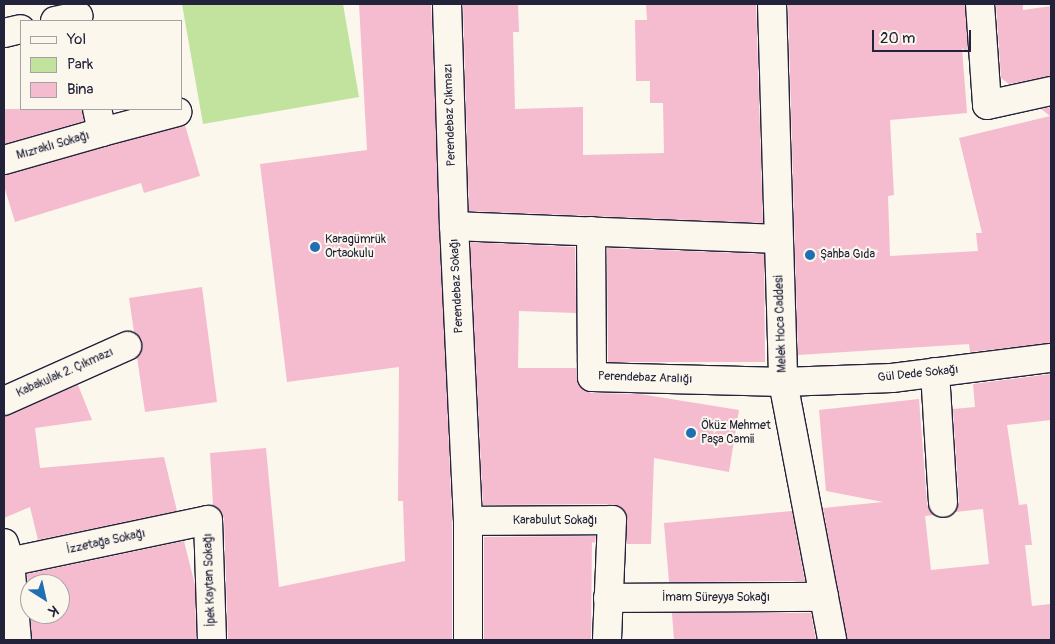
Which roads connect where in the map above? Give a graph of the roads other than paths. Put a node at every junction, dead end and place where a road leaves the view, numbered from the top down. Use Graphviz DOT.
graph roads {
  1 [pos="447,4"];
  2 [pos="772,4"];
  3 [pos="980,4"];
  4 [pos="20,29"];
  5 [pos="4,33"];
  6 [pos="1051,91"];
  7 [pos="176,112"];
  8 [pos="100,120"];
  9 [pos="4,160"];
  10 [pos="454,226"];
  11 [pos="591,231"];
  12 [pos="778,239"];
  13 [pos="127,346"];
  14 [pos="1051,358"];
  15 [pos="934,372"];
  16 [pos="783,382"];
  17 [pos="4,401"];
  18 [pos="943,503"];
  19 [pos="208,520"];
  20 [pos="468,521"];
  21 [pos="6,556"];
  22 [pos="824,597"];
  23 [pos="608,598"];
  24 [pos="17,640"];
  25 [pos="212,640"];
  26 [pos="468,640"];
  27 [pos="607,640"];
  28 [pos="832,640"];
  1 -- 10 [label="street, Perendebaz Çıkmazı"];
  2 -- 12 [label="street, Melek Hoca Caddesi"];
  3 -- 6 [label="street"];
  4 -- 5 [label="street"];
  7 -- 8 [label="street, Mızraklı Sokağı"];
  8 -- 9 [label="street, Mızraklı Sokağı"];
  10 -- 11 [label="street, Perendebaz Sokağı"];
  10 -- 20 [label="street, Perendebaz Sokağı"];
  11 -- 12 [label="street, Perendebaz Sokağı"];
  11 -- 16 [label="street, Perendebaz Aralığı"];
  12 -- 16 [label="street, Melek Hoca Caddesi"];
  13 -- 17 [label="street, Kabakulak 2. Çıkmazı"];
  14 -- 15 [label="street, Gül Dede Sokağı"];
  15 -- 16 [label="street, Gül Dede Sokağı"];
  15 -- 18 [label="street"];
  16 -- 22 [label="street, Melek Hoca Caddesi"];
  19 -- 21 [label="street, İzzetağa Sokağı"];
  19 -- 25 [label="street, İpek Kaytan Sokağı"];
  20 -- 23 [label="street, Karabulut Sokağı"];
  20 -- 26 [label="street, Perendebaz Sokağı"];
  21 -- 24 [label="street"];
  22 -- 23 [label="street, İmam Süreyya Sokağı"];
  22 -- 28 [label="street, Melek Hoca Caddesi"];
  23 -- 27 [label="street, Karabulut Sokağı"];
}
